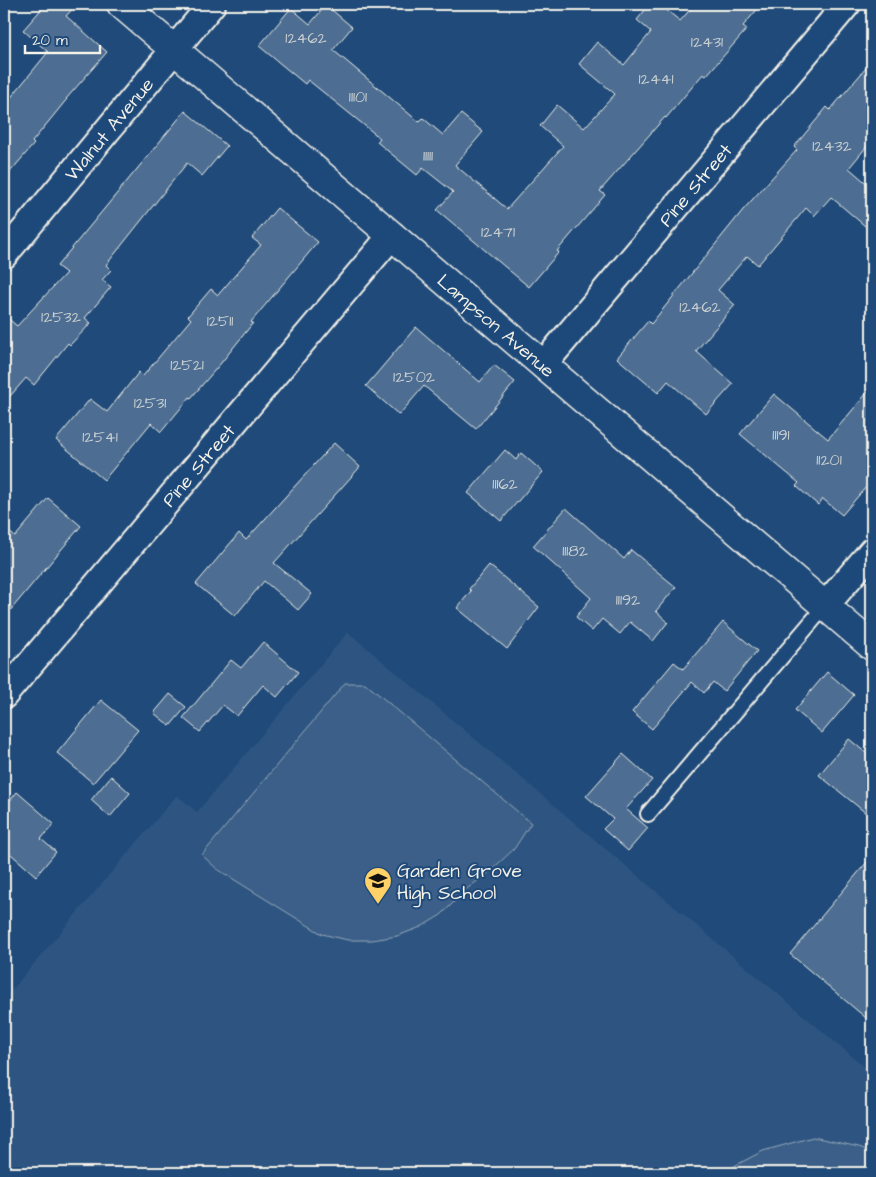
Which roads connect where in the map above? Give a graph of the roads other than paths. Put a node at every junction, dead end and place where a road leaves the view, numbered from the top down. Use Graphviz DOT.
graph roads {
  1 [pos="121,4"];
  2 [pos="212,4"];
  3 [pos="847,4"];
  4 [pos="175,50"];
  5 [pos="392,235"];
  6 [pos="4,255"];
  7 [pos="543,365"];
  8 [pos="872,550"];
  9 [pos="825,606"];
  10 [pos="872,646"];
  11 [pos="4,695"];
  12 [pos="648,814"];
  1 -- 4 [label="street, Lampson Avenue"];
  2 -- 4 [label="street, Walnut Avenue"];
  3 -- 7 [label="street, Pine Street"];
  4 -- 5 [label="street, Lampson Avenue"];
  4 -- 6 [label="street, Walnut Avenue"];
  5 -- 7 [label="street, Lampson Avenue"];
  5 -- 11 [label="street, Pine Street"];
  7 -- 9 [label="street, Lampson Avenue"];
  8 -- 9 [label="street"];
  9 -- 10 [label="street, Lampson Avenue"];
  9 -- 12 [label="lane"];
}
